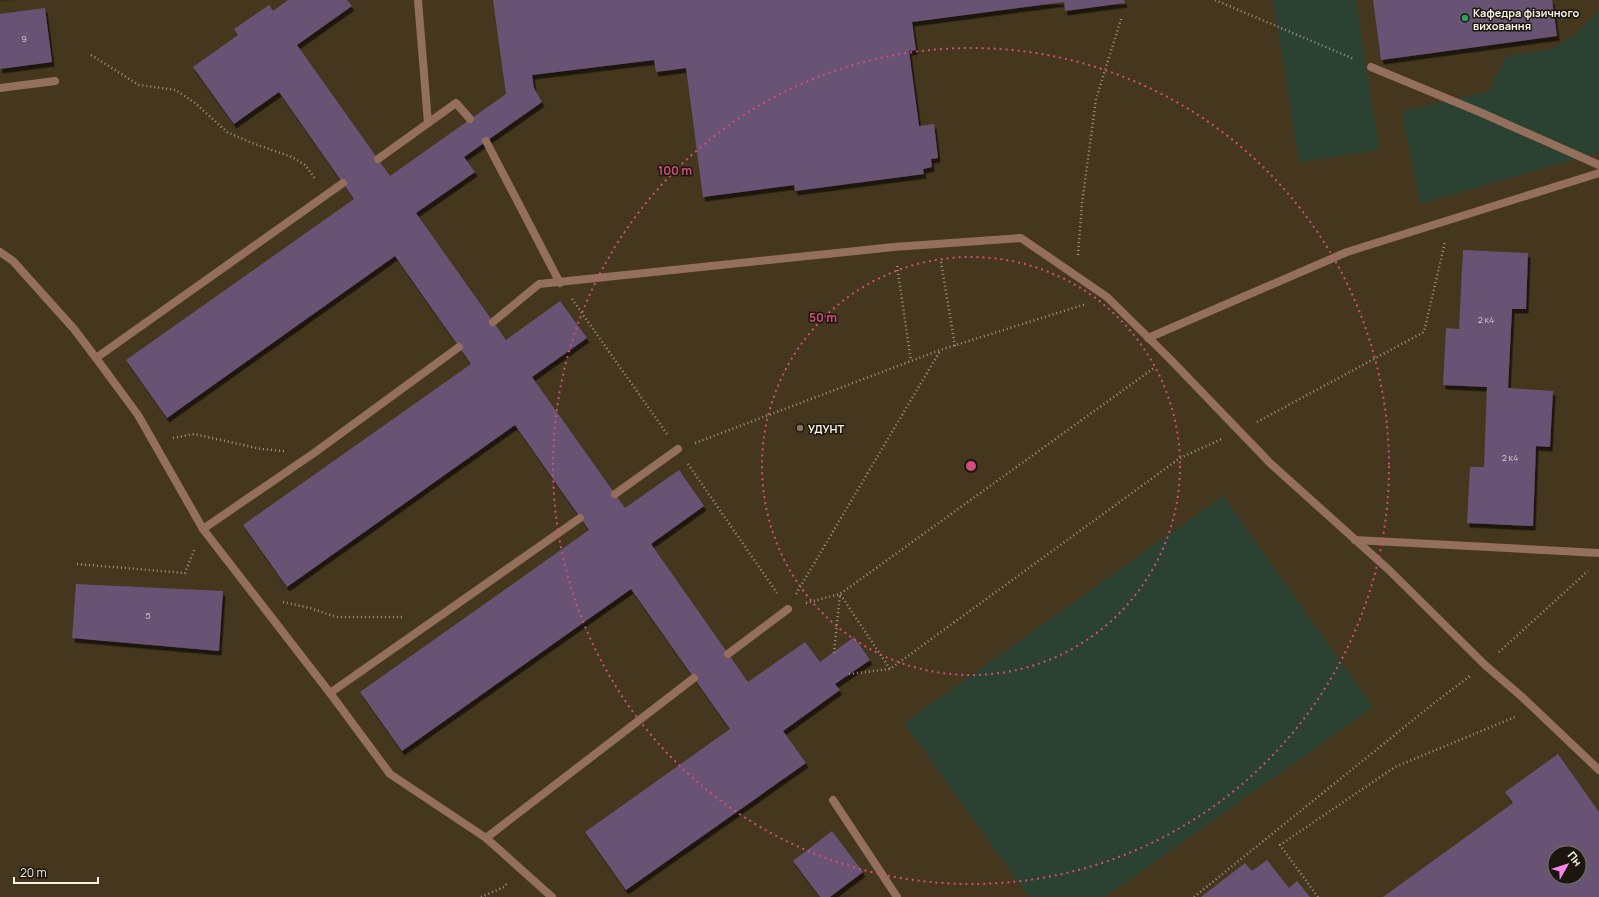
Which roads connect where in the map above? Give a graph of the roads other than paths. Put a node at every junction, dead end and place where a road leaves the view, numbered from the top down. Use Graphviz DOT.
graph roads {
  1 [pos="418,0"];
  2 [pos="1371,67"];
  3 [pos="55,81"];
  4 [pos="0,88"];
  5 [pos="470,119"];
  6 [pos="428,123"];
  7 [pos="486,141"];
  8 [pos="378,159"];
  9 [pos="1599,165"];
  10 [pos="1599,173"];
  11 [pos="343,183"];
  12 [pos="0,252"];
  13 [pos="560,283"];
  14 [pos="494,322"];
  15 [pos="1148,338"];
  16 [pos="459,347"];
  17 [pos="96,358"];
  18 [pos="678,449"];
  19 [pos="615,494"];
  20 [pos="580,518"];
  21 [pos="203,528"];
  22 [pos="1355,540"];
  23 [pos="1599,553"];
  24 [pos="788,608"];
  25 [pos="728,654"];
  26 [pos="694,678"];
  27 [pos="330,693"];
  28 [pos="1599,770"];
  29 [pos="833,800"];
  30 [pos="486,838"];
  31 [pos="552,897"];
  32 [pos="897,897"];
  1 -- 6 [label="lane"];
  2 -- 9 [label="lane"];
  3 -- 4 [label="lane"];
  5 -- 6 [label="lane"];
  6 -- 8 [label="lane"];
  7 -- 13 [label="lane"];
  10 -- 15 [label="lane"];
  11 -- 17 [label="lane"];
  12 -- 17 [label="lane"];
  13 -- 14 [label="lane"];
  13 -- 15 [label="lane"];
  15 -- 22 [label="lane"];
  16 -- 21 [label="lane"];
  17 -- 21 [label="lane"];
  18 -- 19 [label="lane"];
  20 -- 27 [label="lane"];
  21 -- 27 [label="lane"];
  22 -- 23 [label="lane"];
  22 -- 28 [label="lane"];
  24 -- 25 [label="lane"];
  26 -- 30 [label="lane"];
  27 -- 30 [label="lane"];
  29 -- 32 [label="lane"];
  30 -- 31 [label="lane"];
}
